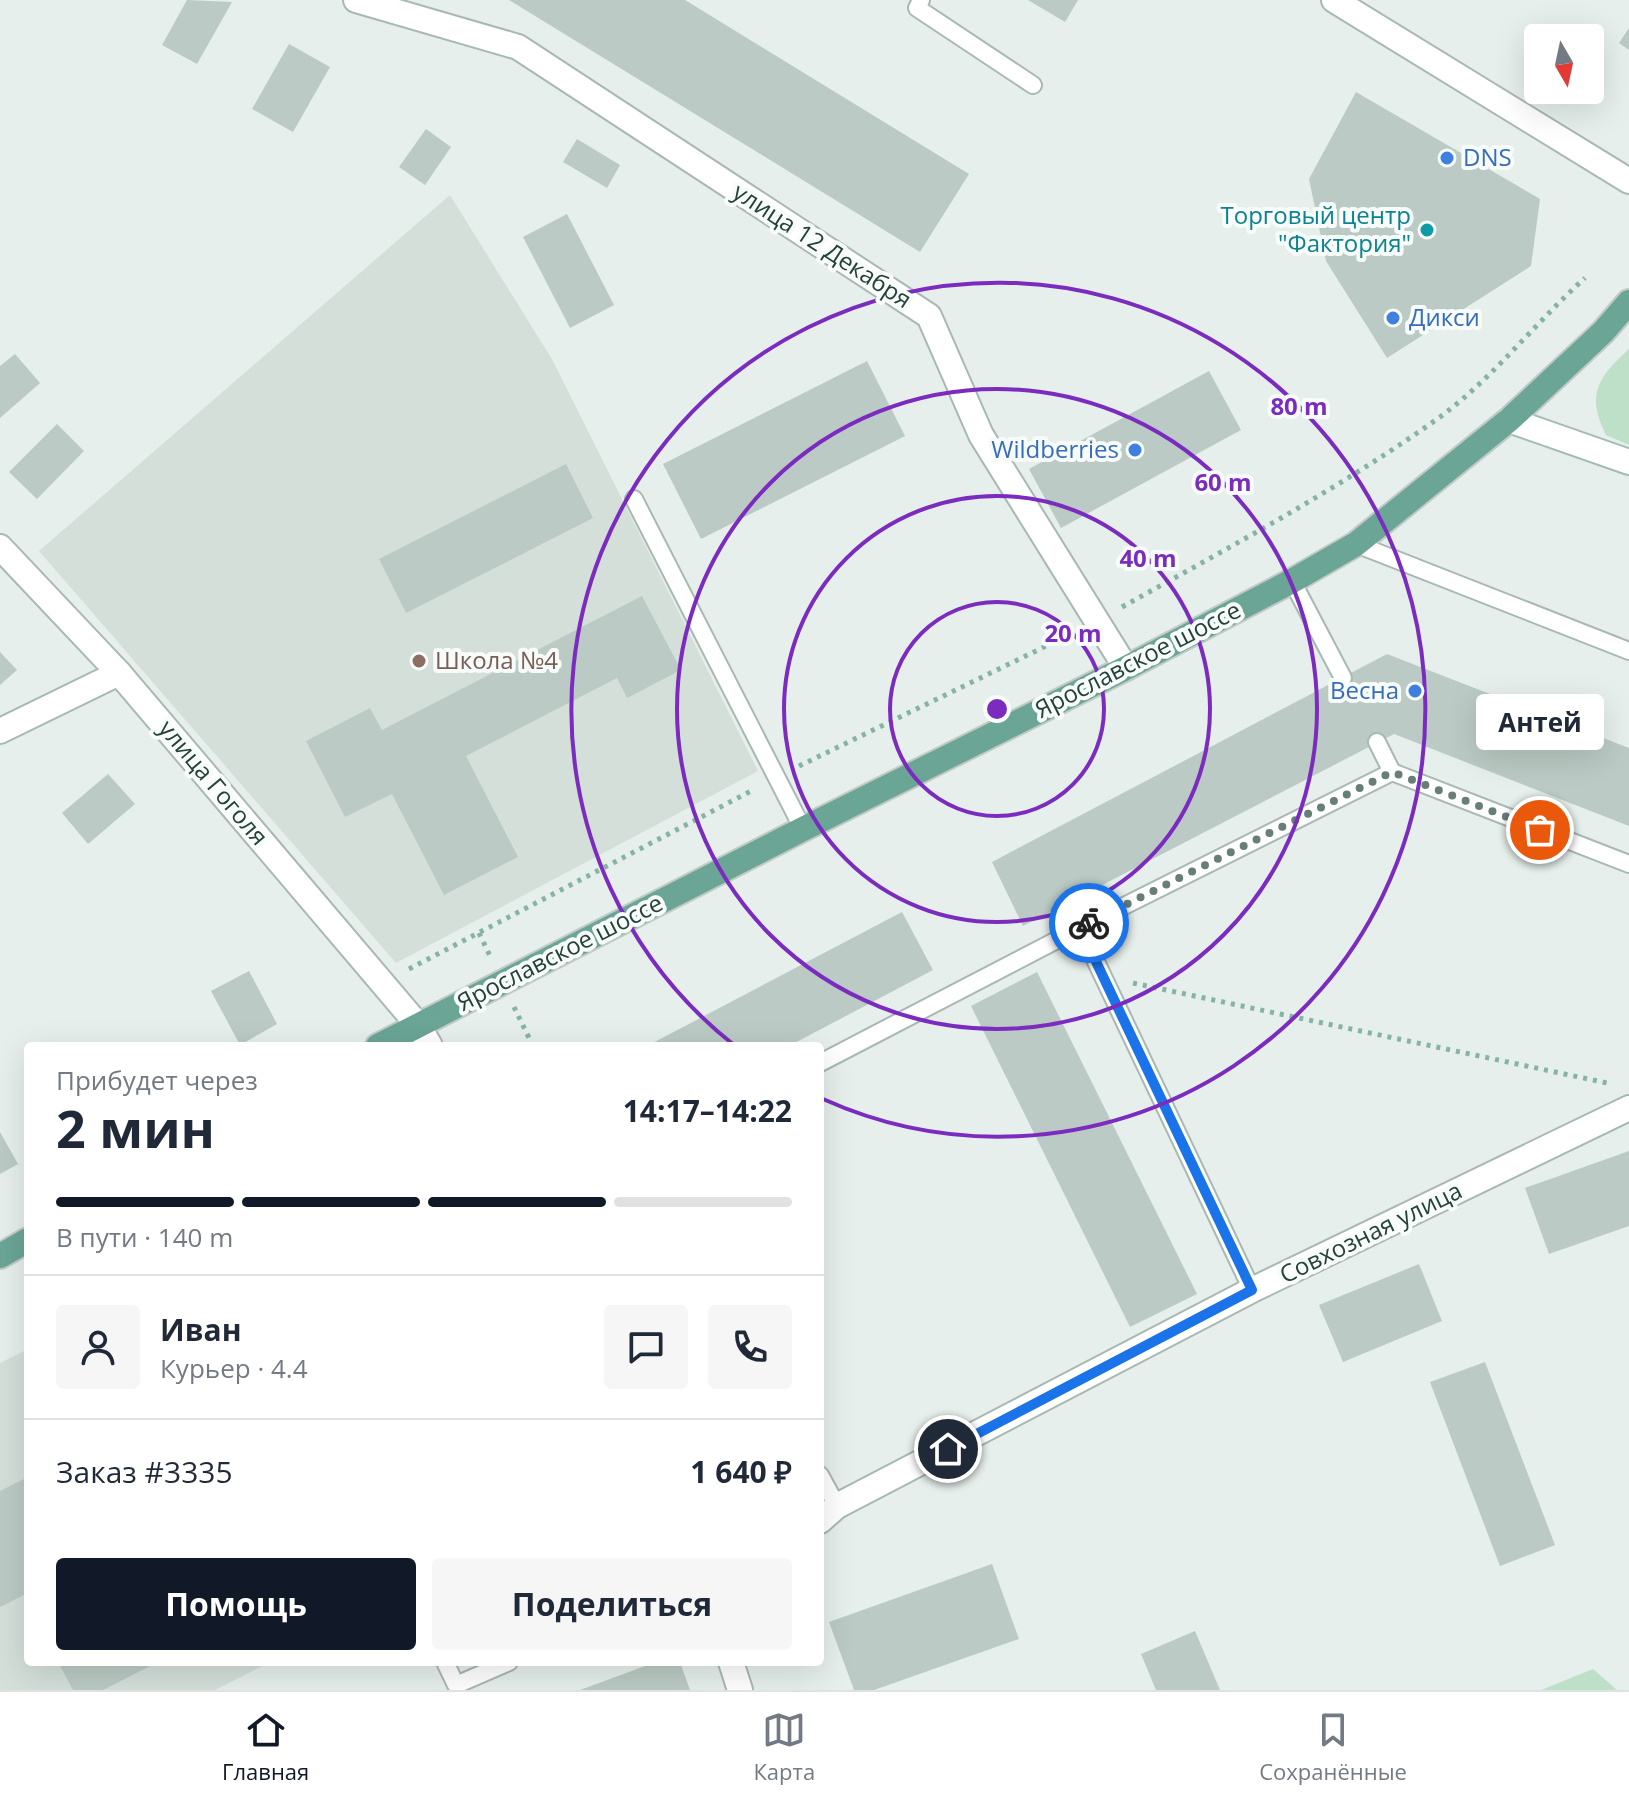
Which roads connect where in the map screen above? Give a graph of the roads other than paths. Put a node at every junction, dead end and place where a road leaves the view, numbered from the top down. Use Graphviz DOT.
graph roads {
  1 [pos="356,0"];
  2 [pos="1334,0"];
  3 [pos="914,3"];
  4 [pos="1033,85"];
  5 [pos="1629,181"];
  6 [pos="1629,302"];
  7 [pos="1509,420"];
  8 [pos="1629,462"];
  9 [pos="634,499"];
  10 [pos="1356,544"];
  11 [pos="0,547"];
  12 [pos="1292,581"];
  13 [pos="1629,651"];
  14 [pos="1126,668"];
  15 [pos="119,673"];
  16 [pos="1343,678"];
  17 [pos="0,731"];
  18 [pos="1377,742"];
  19 [pos="1392,772"];
  20 [pos="803,829"];
  21 [pos="1629,864"];
  22 [pos="1080,928"];
  23 [pos="424,1035"];
  24 [pos="395,1042"];
  25 [pos="824,1061"];
  26 [pos="1629,1108"];
  27 [pos="24,1242"];
  28 [pos="0,1256"];
  29 [pos="1252,1290"];
  30 [pos="828,1514"];
  31 [pos="447,1666"];
  32 [pos="500,1666"];
  33 [pos="732,1666"];
  34 [pos="740,1690"];
  1 -- 14 [label="street, улица 12 Декабря"];
  2 -- 5 [label="street"];
  3 -- 4 [label="lane"];
  6 -- 7 [label="main road, Ярославское шоссе"];
  7 -- 8 [label="street"];
  7 -- 10 [label="main road, Ярославское шоссе"];
  9 -- 20 [label="lane"];
  10 -- 12 [label="main road, Ярославское шоссе"];
  10 -- 13 [label="lane"];
  11 -- 15 [label="street, улица Гоголя"];
  12 -- 14 [label="main road, Ярославское шоссе"];
  12 -- 16 [label="lane"];
  14 -- 20 [label="main road, Ярославское шоссе"];
  15 -- 17 [label="street"];
  15 -- 23 [label="street, улица Гоголя"];
  18 -- 19 [label="lane"];
  19 -- 21 [label="lane"];
  19 -- 22 [label="lane"];
  20 -- 23 [label="main road, Ярославское шоссе"];
  22 -- 25 [label="lane"];
  22 -- 29 [label="lane"];
  23 -- 24 [label="main road, Ярославское шоссе"];
  26 -- 29 [label="street, Совхозная улица"];
  27 -- 28 [label="main road"];
  29 -- 30 [label="street, Совхозная улица"];
  31 -- 32 [label="lane"];
  33 -- 34 [label="street"];
}
